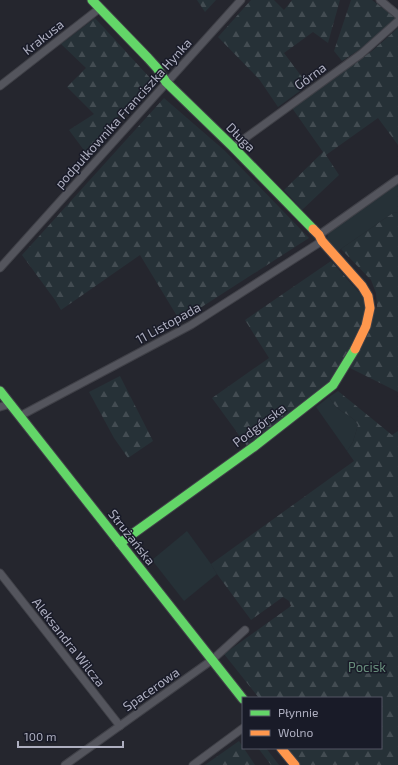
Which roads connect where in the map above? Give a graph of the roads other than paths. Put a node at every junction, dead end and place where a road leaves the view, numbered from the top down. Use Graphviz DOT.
graph roads {
  1 [pos="92,0"];
  2 [pos="241,0"];
  3 [pos="380,0"];
  4 [pos="100,8"];
  5 [pos="398,15"];
  6 [pos="398,21"];
  7 [pos="166,82"];
  8 [pos="0,86"];
  9 [pos="233,147"];
  10 [pos="398,180"];
  11 [pos="320,238"];
  12 [pos="0,268"];
  13 [pos="368,296"];
  14 [pos="0,391"];
  15 [pos="10,404"];
  16 [pos="0,407"];
  17 [pos="20,416"];
  18 [pos="120,543"];
  19 [pos="0,573"];
  20 [pos="245,630"];
  21 [pos="212,660"];
  22 [pos="242,698"];
  23 [pos="120,726"];
  24 [pos="242,729"];
  25 [pos="282,749"];
  26 [pos="65,765"];
  27 [pos="193,765"];
  28 [pos="295,765"];
  1 -- 4 [label="street, Długa"];
  2 -- 7 [label="street, podpułkownika Franciszka Hynka"];
  3 -- 5 [label="street"];
  4 -- 7 [label="street, Długa"];
  4 -- 8 [label="street, Krakusa"];
  6 -- 9 [label="street, Górna"];
  7 -- 9 [label="street, Długa"];
  7 -- 12 [label="street, podpułkownika Franciszka Hynka"];
  9 -- 11 [label="street, Długa"];
  10 -- 11 [label="street, 11 Listopada"];
  11 -- 13 [label="street, Długa"];
  11 -- 17 [label="street, 11 Listopada"];
  13 -- 18 [label="street, Podgórska"];
  14 -- 15 [label="street, Strużańska"];
  15 -- 16 [label="street"];
  15 -- 17 [label="street, Strużańska"];
  17 -- 18 [label="street, Strużańska"];
  18 -- 21 [label="street, Strużańska"];
  19 -- 23 [label="street, Aleksandra Wilcza"];
  20 -- 21 [label="street, Spacerowa"];
  21 -- 22 [label="street, Strużańska"];
  21 -- 23 [label="street, Spacerowa"];
  23 -- 26 [label="street, Spacerowa"];
  24 -- 27 [label="street"];
  25 -- 28 [label="street"];
}
